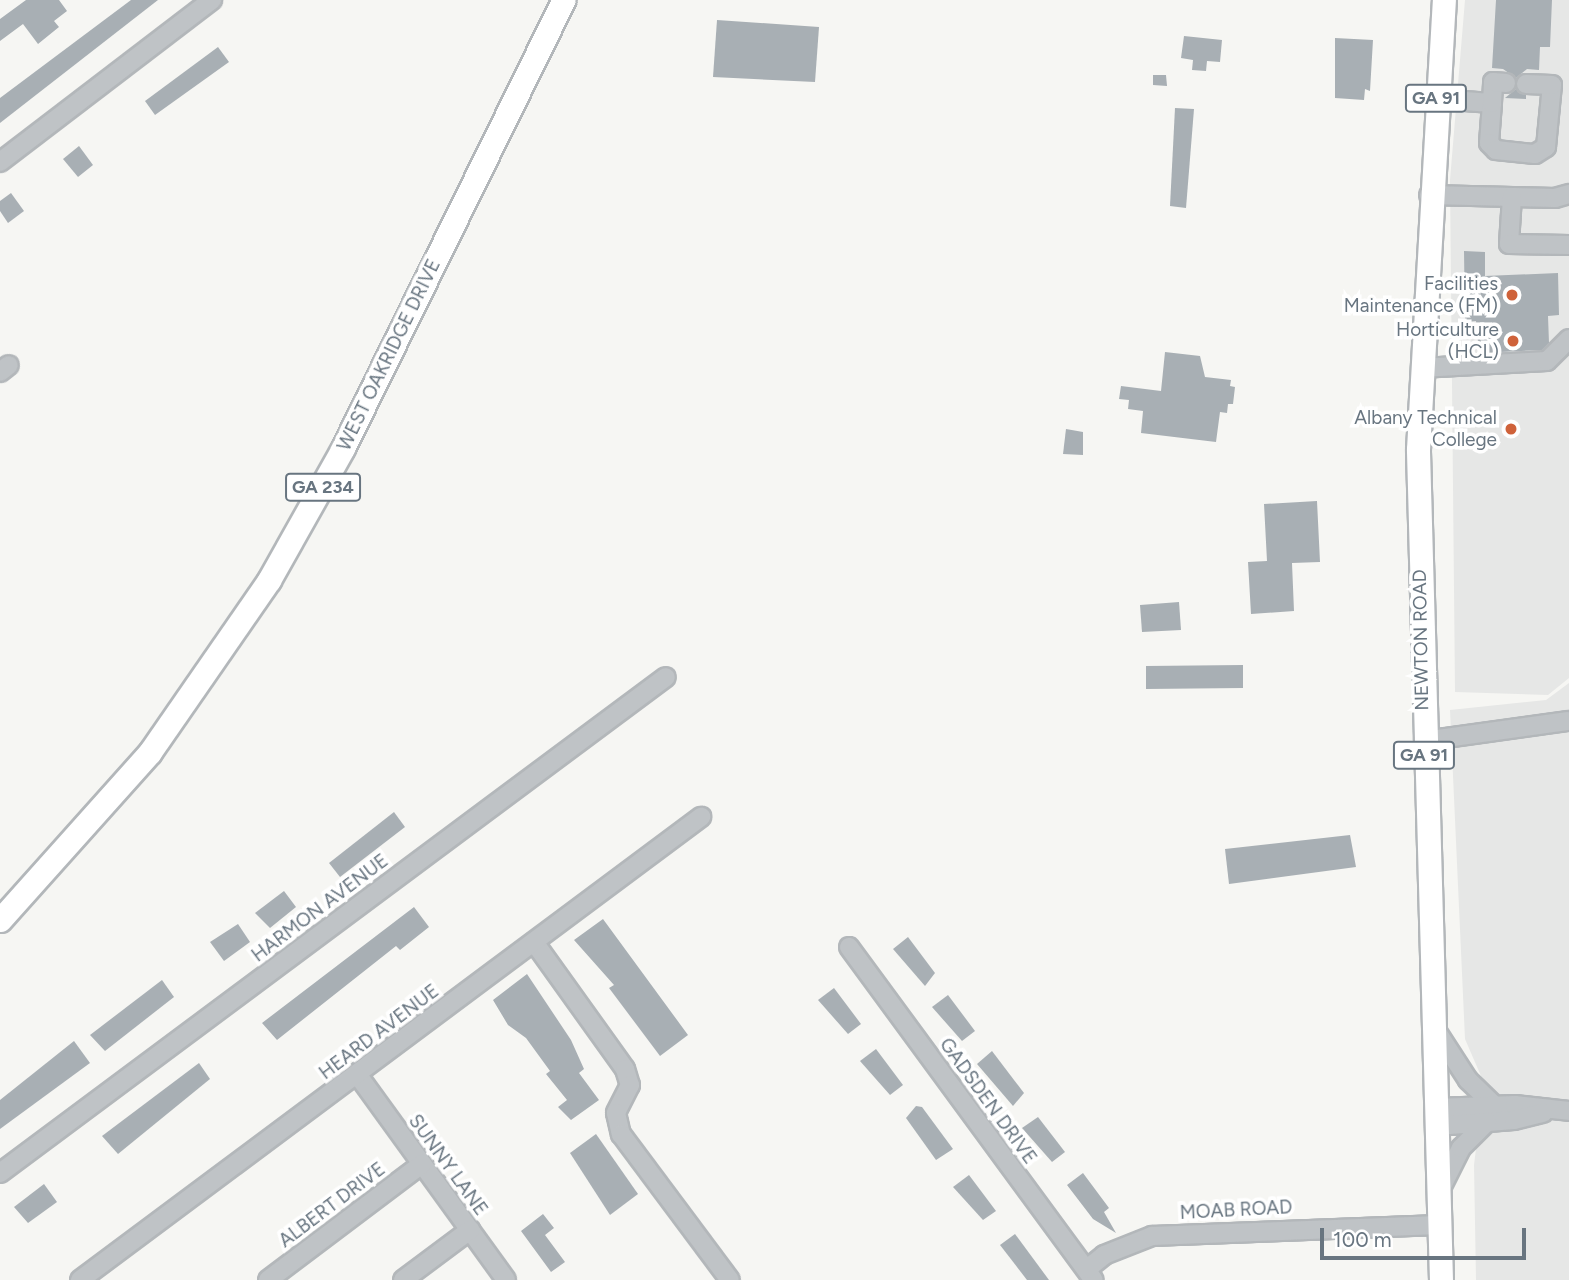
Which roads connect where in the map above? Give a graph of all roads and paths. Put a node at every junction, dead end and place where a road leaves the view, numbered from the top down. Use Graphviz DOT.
graph roads {
  1 [pos="212,0"];
  2 [pos="563,0"];
  3 [pos="1444,0"];
  4 [pos="1506,83"];
  5 [pos="1526,84"];
  6 [pos="1436,99"];
  7 [pos="1492,103"];
  8 [pos="0,162"];
  9 [pos="1569,194"];
  10 [pos="1429,195"];
  11 [pos="1512,197"];
  12 [pos="1569,245"];
  13 [pos="1569,339"];
  14 [pos="1421,368"];
  15 [pos="666,677"];
  16 [pos="1569,722"];
  17 [pos="1424,741"];
  18 [pos="701,817"];
  19 [pos="0,920"];
  20 [pos="534,942"];
  21 [pos="849,947"];
  22 [pos="1434,1026"];
  23 [pos="357,1074"];
  24 [pos="1495,1106"];
  25 [pos="1550,1111"];
  26 [pos="1569,1111"];
  27 [pos="1436,1117"];
  28 [pos="1487,1122"];
  29 [pos="422,1164"];
  30 [pos="0,1173"];
  31 [pos="1438,1198"];
  32 [pos="1439,1224"];
  33 [pos="470,1230"];
  34 [pos="1090,1275"];
  35 [pos="80,1280"];
  36 [pos="268,1280"];
  37 [pos="403,1280"];
  38 [pos="506,1280"];
  39 [pos="730,1280"];
  40 [pos="1441,1280"];
  1 -- 8 [label="street"];
  2 -- 19 [label="main road, WEST OAKRIDGE DRIVE / GA 234"];
  3 -- 6 [label="main road, NEWTON ROAD / GA 91"];
  4 -- 7 [label="street"];
  5 -- 7 [label="street"];
  6 -- 7 [label="street"];
  6 -- 10 [label="main road, NEWTON ROAD / GA 91"];
  9 -- 11 [label="street"];
  10 -- 11 [label="street"];
  10 -- 14 [label="main road, NEWTON ROAD / GA 91"];
  11 -- 12 [label="street"];
  13 -- 14 [label="street"];
  14 -- 17 [label="main road, NEWTON ROAD / GA 91"];
  15 -- 30 [label="street, HARMON AVENUE"];
  16 -- 17 [label="street"];
  17 -- 22 [label="main road, NEWTON ROAD / GA 91"];
  18 -- 20 [label="street, HEARD AVENUE"];
  20 -- 23 [label="street, HEARD AVENUE"];
  20 -- 39 [label="street"];
  21 -- 34 [label="street, GADSDEN DRIVE"];
  22 -- 24 [label="street"];
  22 -- 27 [label="main road, NEWTON ROAD / GA 91"];
  23 -- 29 [label="street, SUNNY LANE"];
  23 -- 35 [label="street, HEARD AVENUE"];
  24 -- 25 [label="street"];
  24 -- 27 [label="street"];
  25 -- 26 [label="street"];
  25 -- 28 [label="street"];
  27 -- 28 [label="street"];
  27 -- 31 [label="main road, NEWTON ROAD / GA 91"];
  28 -- 31 [label="street"];
  29 -- 33 [label="street, SUNNY LANE"];
  29 -- 36 [label="street, ALBERT DRIVE"];
  31 -- 32 [label="main road, NEWTON ROAD / GA 91"];
  32 -- 34 [label="street, MOAB ROAD"];
  32 -- 40 [label="main road, NEWTON ROAD / GA 91"];
  33 -- 37 [label="street"];
  33 -- 38 [label="street, SUNNY LANE"];
}
